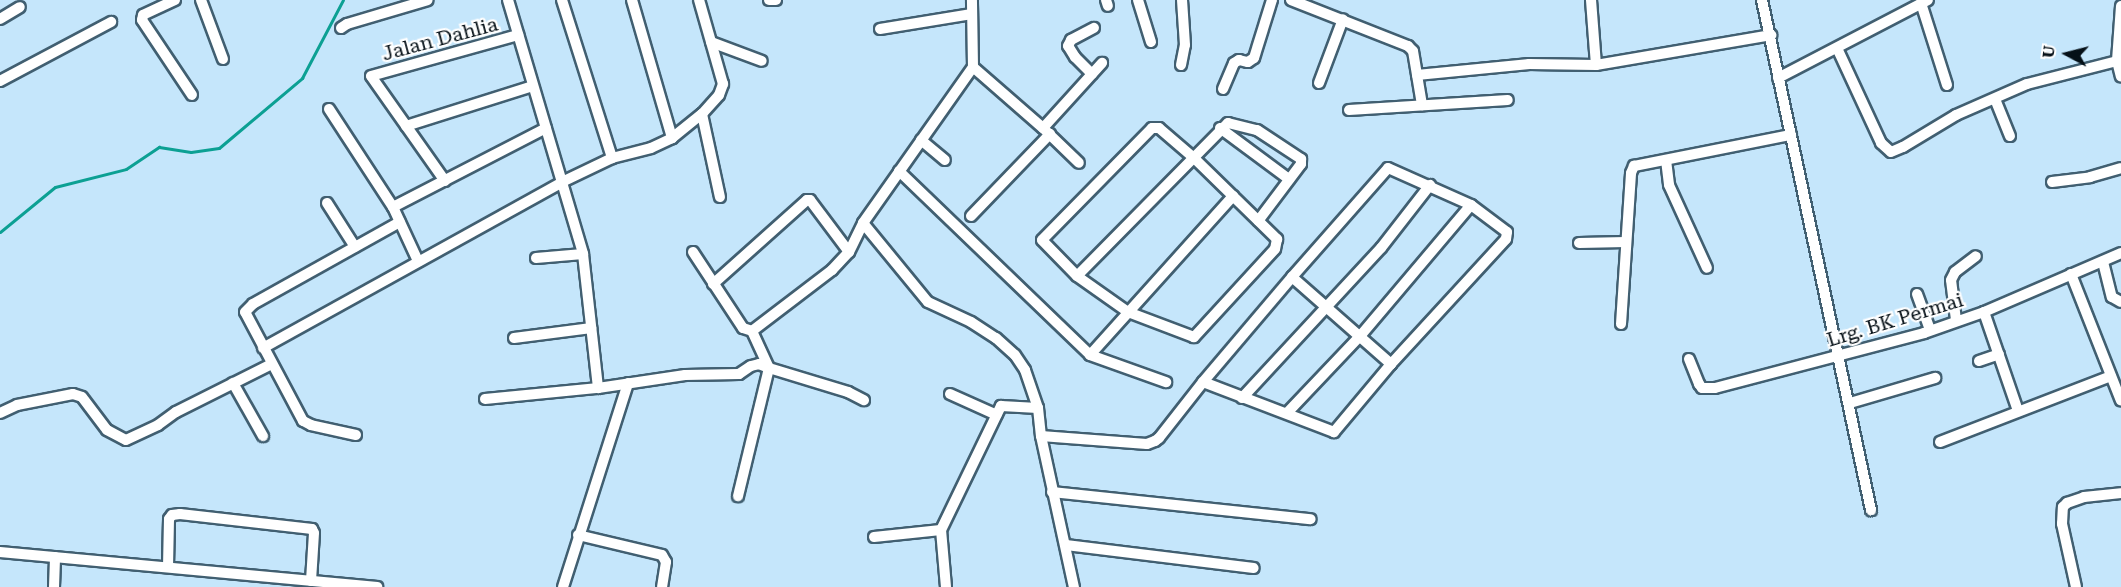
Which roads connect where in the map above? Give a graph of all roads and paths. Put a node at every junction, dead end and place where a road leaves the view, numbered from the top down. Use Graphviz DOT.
graph roads {
  1 [pos="175,0"];
  2 [pos="201,0"];
  3 [pos="428,0"];
  4 [pos="508,0"];
  5 [pos="562,0"];
  6 [pos="632,0"];
  7 [pos="699,0"];
  8 [pos="769,0"];
  9 [pos="776,0"];
  10 [pos="972,0"];
  11 [pos="1138,0"];
  12 [pos="1182,0"];
  13 [pos="1272,0"];
  14 [pos="1291,0"];
  15 [pos="1591,0"];
  16 [pos="1762,0"];
  17 [pos="1924,2"];
  18 [pos="1906,5"];
  19 [pos="2121,6"];
  20 [pos="20,7"];
  21 [pos="972,14"];
  22 [pos="0,19"];
  23 [pos="1343,19"];
  24 [pos="111,22"];
  25 [pos="341,28"];
  26 [pos="1094,28"];
  27 [pos="880,29"];
  28 [pos="518,35"];
  29 [pos="1771,35"];
  30 [pos="711,42"];
  31 [pos="1151,42"];
  32 [pos="2119,46"];
  33 [pos="1837,48"];
  34 [pos="223,59"];
  35 [pos="762,61"];
  36 [pos="2117,61"];
  37 [pos="1102,63"];
  38 [pos="1180,65"];
  39 [pos="1596,65"];
  40 [pos="973,67"];
  41 [pos="1092,74"];
  42 [pos="1417,75"];
  43 [pos="2121,76"];
  44 [pos="1778,78"];
  45 [pos="0,81"];
  46 [pos="1319,83"];
  47 [pos="1947,85"];
  48 [pos="533,87"];
  49 [pos="1223,89"];
  50 [pos="192,95"];
  51 [pos="1995,99"];
  52 [pos="1508,100"];
  53 [pos="1422,105"];
  54 [pos="329,109"];
  55 [pos="1349,110"];
  56 [pos="702,114"];
  57 [pos="406,126"];
  58 [pos="1220,128"];
  59 [pos="546,129"];
  60 [pos="1046,131"];
  61 [pos="1791,135"];
  62 [pos="2010,136"];
  63 [pos="672,138"];
  64 [pos="921,140"];
  65 [pos="612,158"];
  66 [pos="1195,159"];
  67 [pos="945,160"];
  68 [pos="1666,160"];
  69 [pos="1079,163"];
  70 [pos="2121,168"];
  71 [pos="899,171"];
  72 [pos="1289,179"];
  73 [pos="445,181"];
  74 [pos="562,182"];
  75 [pos="2052,182"];
  76 [pos="1430,185"];
  77 [pos="1233,196"];
  78 [pos="720,197"];
  79 [pos="327,203"];
  80 [pos="1471,205"];
  81 [pos="393,207"];
  82 [pos="971,216"];
  83 [pos="1258,221"];
  84 [pos="400,222"];
  85 [pos="863,223"];
  86 [pos="1626,242"];
  87 [pos="1579,243"];
  88 [pos="355,247"];
  89 [pos="693,252"];
  90 [pos="849,252"];
  91 [pos="2121,253"];
  92 [pos="583,254"];
  93 [pos="1976,256"];
  94 [pos="536,258"];
  95 [pos="418,261"];
  96 [pos="2103,262"];
  97 [pos="1707,268"];
  98 [pos="2071,274"];
  99 [pos="1077,276"];
  100 [pos="1292,278"];
  101 [pos="713,284"];
  102 [pos="1917,294"];
  103 [pos="2121,302"];
  104 [pos="1328,306"];
  105 [pos="1128,312"];
  106 [pos="1984,312"];
  107 [pos="1956,320"];
  108 [pos="1621,324"];
  109 [pos="591,328"];
  110 [pos="1930,330"];
  111 [pos="752,331"];
  112 [pos="1361,335"];
  113 [pos="513,338"];
  114 [pos="263,348"];
  115 [pos="1999,354"];
  116 [pos="1090,355"];
  117 [pos="1840,356"];
  118 [pos="1689,359"];
  119 [pos="1979,361"];
  120 [pos="272,364"];
  121 [pos="1391,364"];
  122 [pos="769,368"];
  123 [pos="2111,376"];
  124 [pos="1935,378"];
  125 [pos="1166,382"];
  126 [pos="1203,382"];
  127 [pos="233,383"];
  128 [pos="628,383"];
  129 [pos="598,388"];
  130 [pos="950,393"];
  131 [pos="1242,398"];
  132 [pos="484,399"];
  133 [pos="864,400"];
  134 [pos="2121,401"];
  135 [pos="1850,403"];
  136 [pos="1038,408"];
  137 [pos="2019,411"];
  138 [pos="0,413"];
  139 [pos="1287,413"];
  140 [pos="998,415"];
  141 [pos="356,435"];
  142 [pos="263,436"];
  143 [pos="1041,436"];
  144 [pos="1940,442"];
  145 [pos="1052,492"];
  146 [pos="2121,493"];
  147 [pos="738,496"];
  148 [pos="1871,510"];
  149 [pos="1311,519"];
  150 [pos="941,530"];
  151 [pos="578,535"];
  152 [pos="874,537"];
  153 [pos="1066,545"];
  154 [pos="0,552"];
  155 [pos="55,557"];
  156 [pos="168,567"];
  157 [pos="1254,568"];
  158 [pos="311,581"];
  159 [pos="54,587"];
  160 [pos="377,587"];
  161 [pos="563,587"];
  162 [pos="662,587"];
  163 [pos="946,587"];
  164 [pos="1074,587"];
  165 [pos="2076,587"];
  1 -- 50 [label="street"];
  2 -- 34 [label="street"];
  3 -- 25 [label="street"];
  4 -- 28 [label="street"];
  5 -- 65 [label="street"];
  6 -- 63 [label="street"];
  7 -- 30 [label="street"];
  8 -- 9 [label="street"];
  10 -- 21 [label="street"];
  11 -- 31 [label="street"];
  12 -- 38 [label="street"];
  13 -- 49 [label="street"];
  14 -- 23 [label="street"];
  15 -- 39 [label="street"];
  16 -- 29 [label="street"];
  17 -- 18 [label="street"];
  17 -- 47 [label="street"];
  18 -- 33 [label="street"];
  19 -- 32 [label="street"];
  20 -- 22 [label="street"];
  21 -- 27 [label="street"];
  21 -- 40 [label="street"];
  23 -- 42 [label="street"];
  23 -- 46 [label="street"];
  24 -- 45 [label="street"];
  26 -- 41 [label="street"];
  28 -- 48 [label="street"];
  28 -- 57 [label="street, Jalan Dahlia"];
  29 -- 39 [label="street"];
  29 -- 44 [label="street"];
  30 -- 35 [label="street"];
  30 -- 56 [label="street"];
  32 -- 36 [label="street"];
  33 -- 44 [label="street"];
  33 -- 51 [label="street"];
  36 -- 43 [label="street"];
  36 -- 51 [label="street"];
  37 -- 41 [label="street"];
  39 -- 42 [label="street"];
  40 -- 60 [label="street"];
  40 -- 64 [label="street"];
  41 -- 60 [label="street"];
  42 -- 53 [label="street"];
  44 -- 61 [label="street"];
  48 -- 57 [label="street"];
  48 -- 59 [label="street"];
  51 -- 62 [label="street"];
  52 -- 53 [label="street"];
  53 -- 55 [label="street"];
  54 -- 81 [label="street"];
  56 -- 63 [label="street"];
  56 -- 78 [label="street"];
  57 -- 73 [label="street"];
  58 -- 66 [label="street"];
  58 -- 72 [label="street"];
  58 -- 72 [label="street"];
  59 -- 73 [label="street"];
  59 -- 74 [label="street"];
  60 -- 69 [label="street"];
  60 -- 82 [label="street"];
  61 -- 68 [label="street"];
  61 -- 117 [label="street"];
  63 -- 65 [label="street"];
  64 -- 67 [label="street"];
  64 -- 71 [label="street"];
  65 -- 74 [label="street"];
  66 -- 77 [label="street"];
  66 -- 99 [label="street"];
  66 -- 99 [label="street"];
  68 -- 86 [label="street"];
  68 -- 97 [label="street"];
  70 -- 75 [label="street"];
  71 -- 85 [label="street"];
  71 -- 116 [label="street"];
  72 -- 83 [label="street"];
  73 -- 81 [label="street"];
  74 -- 92 [label="street"];
  74 -- 95 [label="street"];
  76 -- 80 [label="street"];
  76 -- 100 [label="street"];
  76 -- 104 [label="street"];
  77 -- 83 [label="street"];
  77 -- 105 [label="street"];
  79 -- 88 [label="street"];
  80 -- 112 [label="street"];
  80 -- 121 [label="street"];
  81 -- 84 [label="street"];
  83 -- 105 [label="street"];
  84 -- 88 [label="street"];
  84 -- 95 [label="street"];
  85 -- 90 [label="street"];
  85 -- 136 [label="street"];
  86 -- 87 [label="street"];
  86 -- 108 [label="street"];
  88 -- 114 [label="street"];
  89 -- 101 [label="street"];
  90 -- 101 [label="street"];
  90 -- 111 [label="street"];
  91 -- 96 [label="street, Lrg. BK Permai"];
  92 -- 94 [label="street"];
  92 -- 109 [label="street"];
  93 -- 107 [label="street"];
  95 -- 114 [label="street"];
  96 -- 98 [label="street, Lrg. BK Permai"];
  96 -- 103 [label="street"];
  98 -- 106 [label="street, Lrg. BK Permai"];
  98 -- 123 [label="street"];
  99 -- 105 [label="street"];
  100 -- 104 [label="street"];
  100 -- 126 [label="street"];
  101 -- 111 [label="street"];
  102 -- 110 [label="street"];
  104 -- 112 [label="street"];
  104 -- 131 [label="street"];
  105 -- 116 [label="street"];
  106 -- 107 [label="street, Lrg. BK Permai"];
  106 -- 115 [label="street"];
  107 -- 110 [label="street, Lrg. BK Permai"];
  109 -- 113 [label="street"];
  109 -- 129 [label="street"];
  110 -- 117 [label="street, Lrg. BK Permai"];
  111 -- 122 [label="street"];
  112 -- 121 [label="street"];
  112 -- 139 [label="street"];
  114 -- 120 [label="street"];
  115 -- 119 [label="street"];
  115 -- 137 [label="street"];
  116 -- 125 [label="street"];
  117 -- 118 [label="street, Lrg. BK Permai"];
  117 -- 135 [label="street"];
  120 -- 127 [label="street"];
  120 -- 141 [label="street"];
  121 -- 139 [label="street"];
  122 -- 128 [label="street"];
  122 -- 133 [label="street"];
  122 -- 147 [label="street"];
  123 -- 134 [label="street"];
  123 -- 137 [label="street"];
  124 -- 135 [label="street"];
  126 -- 131 [label="street"];
  126 -- 143 [label="street"];
  127 -- 138 [label="street"];
  127 -- 142 [label="street"];
  128 -- 129 [label="street"];
  128 -- 151 [label="street"];
  129 -- 132 [label="street"];
  130 -- 140 [label="street"];
  131 -- 139 [label="street"];
  135 -- 148 [label="street"];
  136 -- 140 [label="street"];
  136 -- 143 [label="street"];
  137 -- 144 [label="street"];
  140 -- 150 [label="street"];
  143 -- 145 [label="street"];
  145 -- 149 [label="street"];
  145 -- 153 [label="street"];
  146 -- 165 [label="street"];
  150 -- 152 [label="street"];
  150 -- 163 [label="street"];
  151 -- 161 [label="street"];
  151 -- 162 [label="street"];
  153 -- 157 [label="street"];
  153 -- 164 [label="street"];
  154 -- 155 [label="street"];
  155 -- 156 [label="street"];
  155 -- 159 [label="street"];
  156 -- 158 [label="street"];
  156 -- 158 [label="street"];
  158 -- 160 [label="street"];
}
